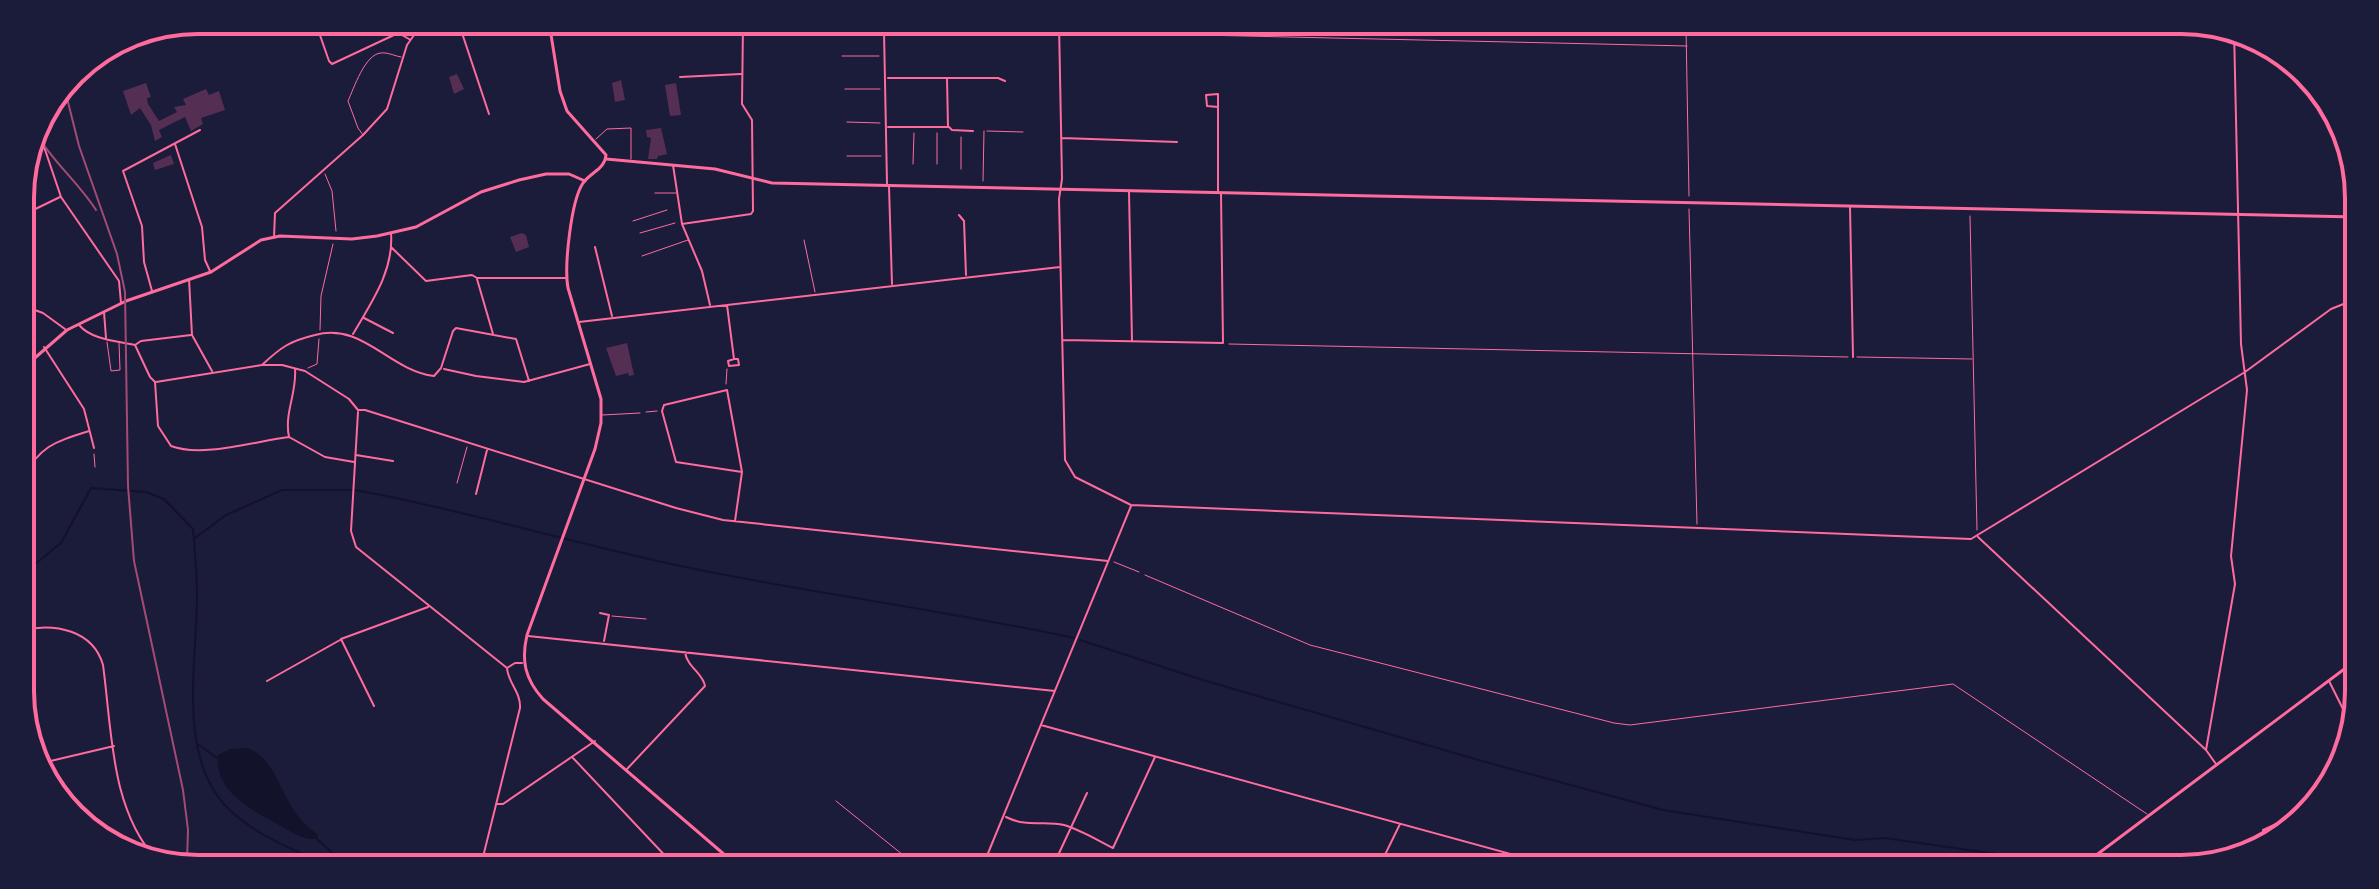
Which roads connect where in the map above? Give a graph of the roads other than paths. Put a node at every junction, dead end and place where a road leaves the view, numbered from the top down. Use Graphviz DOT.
graph roads {
  1 [pos="320,34"];
  2 [pos="414,34"];
  3 [pos="462,34"];
  4 [pos="551,34"];
  5 [pos="743,34"];
  6 [pos="884,34"];
  7 [pos="1059,34"];
  8 [pos="401,35"];
  9 [pos="410,40"];
  10 [pos="2234,43"];
  11 [pos="403,58"];
  12 [pos="743,74"];
  13 [pos="680,77"];
  14 [pos="886,78"];
  15 [pos="947,78"];
  16 [pos="1005,81"];
  17 [pos="1218,107"];
  18 [pos="489,114"];
  19 [pos="887,125"];
  20 [pos="948,127"];
  21 [pos="200,130"];
  22 [pos="973,131"];
  23 [pos="363,135"];
  24 [pos="1061,138"];
  25 [pos="594,141"];
  26 [pos="1177,142"];
  27 [pos="174,143"];
  28 [pos="43,145"];
  29 [pos="606,159"];
  30 [pos="631,162"];
  31 [pos="673,165"];
  32 [pos="752,180"];
  33 [pos="585,181"];
  34 [pos="888,185"];
  35 [pos="1060,189"];
  36 [pos="1129,191"];
  37 [pos="655,193"];
  38 [pos="677,193"];
  39 [pos="1219,193"];
  40 [pos="61,197"];
  41 [pos="1850,206"];
  42 [pos="34,210"];
  43 [pos="959,215"];
  44 [pos="2238,215"];
  45 [pos="2345,217"];
  46 [pos="682,222"];
  47 [pos="391,233"];
  48 [pos="274,237"];
  49 [pos="688,240"];
  50 [pos="804,240"];
  51 [pos="391,247"];
  52 [pos="595,247"];
  53 [pos="642,256"];
  54 [pos="1061,267"];
  55 [pos="211,272"];
  56 [pos="966,276"];
  57 [pos="477,278"];
  58 [pos="566,278"];
  59 [pos="189,279"];
  60 [pos="892,285"];
  61 [pos="153,292"];
  62 [pos="815,294"];
  63 [pos="121,303"];
  64 [pos="2345,303"];
  65 [pos="727,304"];
  66 [pos="710,306"];
  67 [pos="34,310"];
  68 [pos="104,312"];
  69 [pos="363,317"];
  70 [pos="612,317"];
  71 [pos="579,322"];
  72 [pos="78,324"];
  73 [pos="67,330"];
  74 [pos="393,333"];
  75 [pos="192,335"];
  76 [pos="353,335"];
  77 [pos="493,336"];
  78 [pos="106,339"];
  79 [pos="1061,340"];
  80 [pos="119,341"];
  81 [pos="1132,341"];
  82 [pos="135,345"];
  83 [pos="44,347"];
  84 [pos="34,357"];
  85 [pos="1853,357"];
  86 [pos="734,359"];
  87 [pos="591,364"];
  88 [pos="262,365"];
  89 [pos="295,367"];
  90 [pos="441,368"];
  91 [pos="303,370"];
  92 [pos="212,372"];
  93 [pos="2245,372"];
  94 [pos="296,379"];
  95 [pos="529,381"];
  96 [pos="155,382"];
  97 [pos="358,410"];
  98 [pos="640,413"];
  99 [pos="601,415"];
  100 [pos="90,431"];
  101 [pos="289,437"];
  102 [pos="94,448"];
  103 [pos="488,448"];
  104 [pos="356,455"];
  105 [pos="34,459"];
  106 [pos="393,461"];
  107 [pos="356,462"];
  108 [pos="742,472"];
  109 [pos="584,479"];
  110 [pos="476,494"];
  111 [pos="1131,505"];
  112 [pos="735,522"];
  113 [pos="1977,536"];
  114 [pos="1108,561"];
  115 [pos="1145,575"];
  116 [pos="430,606"];
  117 [pos="600,613"];
  118 [pos="609,615"];
  119 [pos="646,619"];
  120 [pos="34,628"];
  121 [pos="527,635"];
  122 [pos="341,639"];
  123 [pos="604,643"];
  124 [pos="685,652"];
  125 [pos="523,663"];
  126 [pos="507,668"];
  127 [pos="2345,668"];
  128 [pos="2329,680"];
  129 [pos="267,681"];
  130 [pos="1055,691"];
  131 [pos="374,706"];
  132 [pos="2344,710"];
  133 [pos="1041,725"];
  134 [pos="595,741"];
  135 [pos="114,746"];
  136 [pos="2206,750"];
  137 [pos="1156,756"];
  138 [pos="573,758"];
  139 [pos="50,761"];
  140 [pos="2217,765"];
  141 [pos="627,769"];
  142 [pos="1087,793"];
  143 [pos="496,804"];
  144 [pos="1004,816"];
  145 [pos="2149,816"];
  146 [pos="1401,823"];
  147 [pos="2277,824"];
  148 [pos="1070,827"];
  149 [pos="2263,830"];
  150 [pos="147,846"];
  151 [pos="483,855"];
  152 [pos="664,855"];
  153 [pos="725,855"];
  154 [pos="987,855"];
  155 [pos="1058,855"];
  156 [pos="1385,855"];
  157 [pos="1515,855"];
  158 [pos="2097,855"];
  1 -- 8 [label="street"];
  2 -- 9 [label="street"];
  3 -- 18 [label="street"];
  4 -- 25 [label="street"];
  5 -- 12 [label="street"];
  6 -- 14 [label="street"];
  7 -- 24 [label="street"];
  8 -- 9 [label="street"];
  9 -- 11 [label="street"];
  10 -- 44 [label="street"];
  11 -- 23 [label="street"];
  11 -- 23 [label="lane"];
  12 -- 13 [label="street"];
  12 -- 32 [label="street"];
  14 -- 15 [label="street"];
  14 -- 19 [label="street"];
  15 -- 16 [label="street"];
  15 -- 20 [label="street"];
  17 -- 39 [label="street"];
  19 -- 20 [label="street"];
  19 -- 34 [label="street"];
  20 -- 22 [label="street"];
  21 -- 27 [label="street"];
  23 -- 48 [label="street"];
  24 -- 26 [label="street"];
  24 -- 35 [label="street"];
  25 -- 29 [label="street"];
  25 -- 30 [label="lane"];
  27 -- 55 [label="street"];
  27 -- 61 [label="street"];
  28 -- 40 [label="street"];
  29 -- 30 [label="street"];
  29 -- 33 [label="street"];
  30 -- 31 [label="street"];
  31 -- 32 [label="street"];
  31 -- 38 [label="street"];
  32 -- 34 [label="street"];
  32 -- 46 [label="street"];
  33 -- 47 [label="street"];
  33 -- 58 [label="street"];
  34 -- 35 [label="street"];
  34 -- 60 [label="street"];
  35 -- 36 [label="street"];
  35 -- 54 [label="street"];
  36 -- 39 [label="street"];
  36 -- 81 [label="street"];
  37 -- 38 [label="lane"];
  38 -- 46 [label="street"];
  39 -- 41 [label="street"];
  39 -- 81 [label="street"];
  40 -- 42 [label="street"];
  40 -- 63 [label="street"];
  41 -- 44 [label="street"];
  41 -- 85 [label="street"];
  43 -- 56 [label="street"];
  44 -- 45 [label="street"];
  44 -- 93 [label="street"];
  46 -- 49 [label="street"];
  47 -- 48 [label="street"];
  47 -- 51 [label="street"];
  48 -- 55 [label="street"];
  49 -- 53 [label="lane"];
  49 -- 66 [label="street"];
  50 -- 62 [label="lane"];
  51 -- 57 [label="street"];
  51 -- 69 [label="street"];
  52 -- 70 [label="street"];
  54 -- 56 [label="street"];
  54 -- 79 [label="street"];
  55 -- 59 [label="street"];
  56 -- 60 [label="street"];
  57 -- 58 [label="street"];
  57 -- 77 [label="street"];
  58 -- 71 [label="street"];
  59 -- 61 [label="street"];
  59 -- 75 [label="street"];
  60 -- 62 [label="street"];
  61 -- 63 [label="street"];
  62 -- 65 [label="street"];
  63 -- 68 [label="street"];
  64 -- 93 [label="street"];
  65 -- 66 [label="street"];
  65 -- 86 [label="street"];
  66 -- 70 [label="street"];
  67 -- 73 [label="street"];
  68 -- 72 [label="street"];
  68 -- 78 [label="street"];
  69 -- 74 [label="street"];
  69 -- 76 [label="street"];
  70 -- 71 [label="street"];
  71 -- 87 [label="street"];
  72 -- 73 [label="street"];
  72 -- 78 [label="street"];
  73 -- 83 [label="street"];
  75 -- 82 [label="street"];
  75 -- 92 [label="street"];
  76 -- 88 [label="street"];
  76 -- 90 [label="street"];
  77 -- 90 [label="street"];
  77 -- 95 [label="street"];
  78 -- 80 [label="street"];
  78 -- 80 [label="lane"];
  79 -- 81 [label="street"];
  79 -- 111 [label="street"];
  80 -- 82 [label="street"];
  82 -- 96 [label="street"];
  83 -- 84 [label="street"];
  83 -- 100 [label="street"];
  86 -- 86 [label="street"];
  87 -- 95 [label="street"];
  87 -- 99 [label="street"];
  88 -- 89 [label="street"];
  88 -- 92 [label="street"];
  89 -- 91 [label="street"];
  89 -- 94 [label="street"];
  90 -- 95 [label="street"];
  91 -- 94 [label="street"];
  91 -- 97 [label="street"];
  92 -- 96 [label="street"];
  93 -- 113 [label="street"];
  93 -- 136 [label="street"];
  94 -- 101 [label="street"];
  96 -- 101 [label="street"];
  97 -- 103 [label="street"];
  97 -- 104 [label="street"];
  98 -- 99 [label="lane"];
  99 -- 109 [label="street"];
  100 -- 102 [label="street"];
  100 -- 105 [label="street"];
  101 -- 107 [label="street"];
  103 -- 109 [label="street"];
  103 -- 110 [label="street"];
  104 -- 106 [label="street"];
  104 -- 107 [label="street"];
  107 -- 116 [label="street"];
  108 -- 108 [label="street"];
  108 -- 112 [label="street"];
  109 -- 112 [label="street"];
  109 -- 121 [label="street"];
  111 -- 113 [label="street"];
  111 -- 114 [label="street"];
  112 -- 114 [label="street"];
  113 -- 136 [label="street"];
  114 -- 130 [label="street"];
  115 -- 145 [label="lane"];
  116 -- 122 [label="street"];
  116 -- 126 [label="street"];
  117 -- 118 [label="street"];
  118 -- 119 [label="lane"];
  118 -- 123 [label="street"];
  120 -- 135 [label="street"];
  121 -- 123 [label="street"];
  121 -- 125 [label="street"];
  122 -- 129 [label="street"];
  122 -- 131 [label="street"];
  123 -- 124 [label="street"];
  124 -- 130 [label="street"];
  124 -- 141 [label="street"];
  125 -- 126 [label="street"];
  125 -- 134 [label="street"];
  126 -- 143 [label="street"];
  127 -- 128 [label="street"];
  128 -- 132 [label="street"];
  128 -- 140 [label="street"];
  130 -- 133 [label="street"];
  133 -- 137 [label="street"];
  133 -- 144 [label="street"];
  134 -- 138 [label="street"];
  134 -- 141 [label="street"];
  135 -- 139 [label="street"];
  135 -- 150 [label="street"];
  136 -- 140 [label="street"];
  137 -- 146 [label="street"];
  137 -- 148 [label="street"];
  138 -- 143 [label="street"];
  138 -- 152 [label="street"];
  140 -- 145 [label="street"];
  141 -- 153 [label="street"];
  142 -- 148 [label="street"];
  143 -- 151 [label="street"];
  144 -- 148 [label="street"];
  144 -- 154 [label="street"];
  145 -- 158 [label="street"];
  146 -- 156 [label="street"];
  146 -- 157 [label="street"];
  147 -- 149 [label="street"];
  148 -- 155 [label="street"];
}
